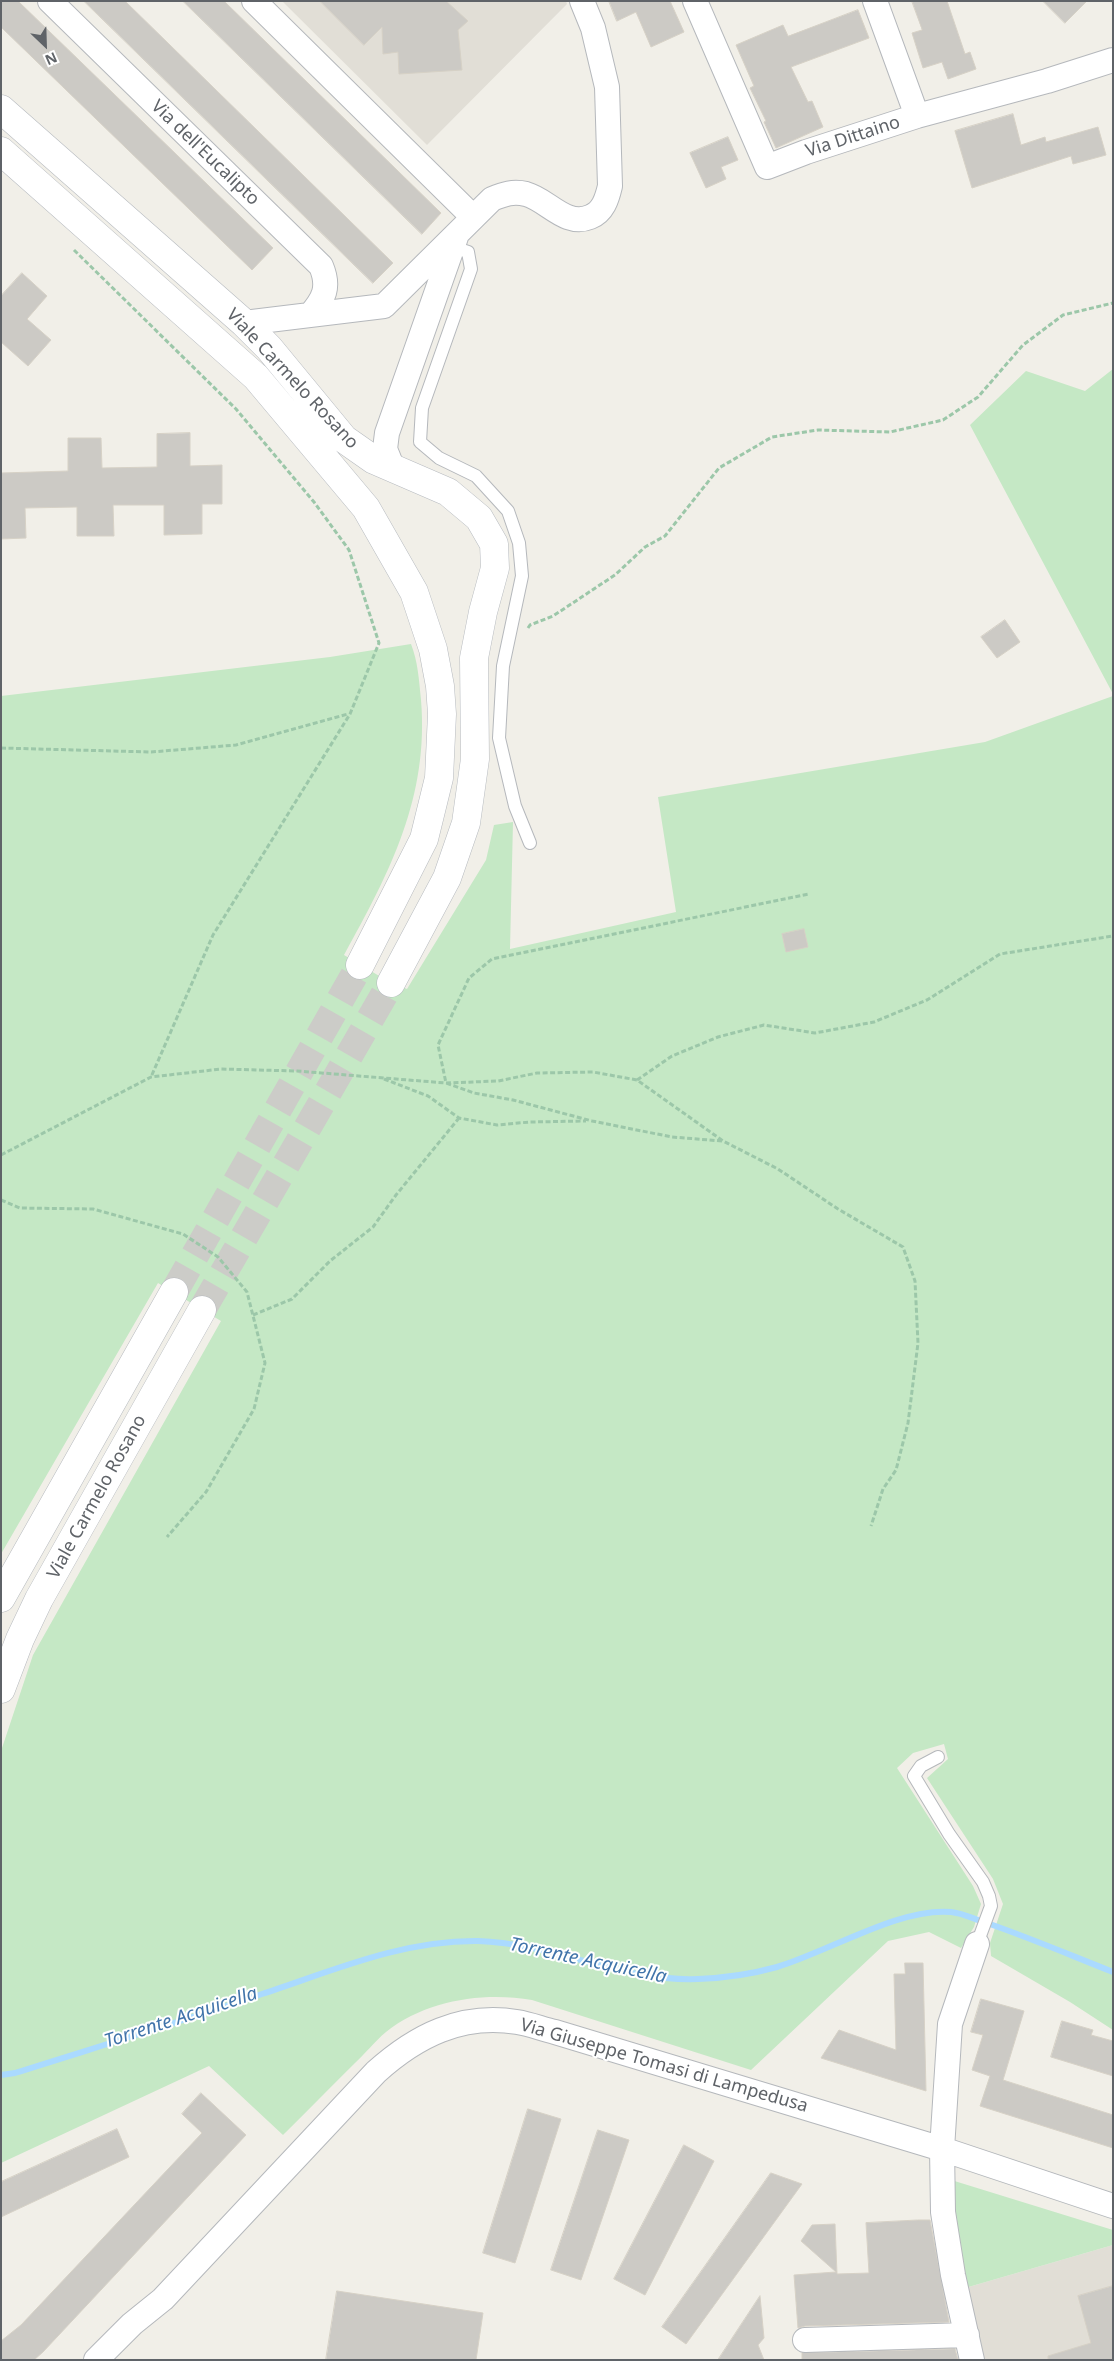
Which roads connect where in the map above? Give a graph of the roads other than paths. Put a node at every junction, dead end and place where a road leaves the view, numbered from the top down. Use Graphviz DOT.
graph roads {
  1 [pos="50,1"];
  2 [pos="254,1"];
  3 [pos="582,1"];
  4 [pos="695,1"];
  5 [pos="875,1"];
  6 [pos="1113,60"];
  7 [pos="1,109"];
  8 [pos="917,116"];
  9 [pos="1,151"];
  10 [pos="461,232"];
  11 [pos="384,306"];
  12 [pos="428,314"];
  13 [pos="310,315"];
  14 [pos="244,323"];
  15 [pos="393,470"];
  16 [pos="530,843"];
  17 [pos="360,965"];
  18 [pos="391,983"];
  19 [pos="174,1292"];
  20 [pos="202,1310"];
  21 [pos="1,1598"];
  22 [pos="1,1689"];
  23 [pos="938,1757"];
  24 [pos="980,1936"];
  25 [pos="942,2150"];
  26 [pos="1113,2206"];
  27 [pos="163,2299"];
  28 [pos="967,2335"];
  29 [pos="805,2340"];
  30 [pos="106,2359"];
  31 [pos="972,2360"];
  1 -- 13 [label="street, Via dell'Eucalipto"];
  2 -- 10 [label="street"];
  3 -- 10 [label="street"];
  4 -- 8 [label="street, Via Dittaino"];
  5 -- 8 [label="street"];
  6 -- 8 [label="street, Via Dittaino"];
  7 -- 14 [label="main road, Viale Carmelo Rosano"];
  9 -- 17 [label="main road, Viale Carmelo Rosano"];
  10 -- 11 [label="street"];
  10 -- 12 [label="street"];
  10 -- 16 [label="lane"];
  11 -- 12 [label="street"];
  11 -- 13 [label="street"];
  12 -- 15 [label="street"];
  13 -- 14 [label="street"];
  14 -- 15 [label="main road, Viale Carmelo Rosano"];
  15 -- 18 [label="main road, Viale Carmelo Rosano"];
  19 -- 21 [label="main road, Viale Carmelo Rosano"];
  20 -- 22 [label="main road, Viale Carmelo Rosano"];
  23 -- 24 [label="lane"];
  24 -- 25 [label="street"];
  25 -- 26 [label="street, Via Giuseppe Tomasi di Lampedusa"];
  25 -- 27 [label="street, Via Giuseppe Tomasi di Lampedusa"];
  25 -- 28 [label="street"];
  27 -- 30 [label="street"];
  27 -- 30 [label="street"];
  28 -- 29 [label="street"];
  28 -- 31 [label="street"];
}
